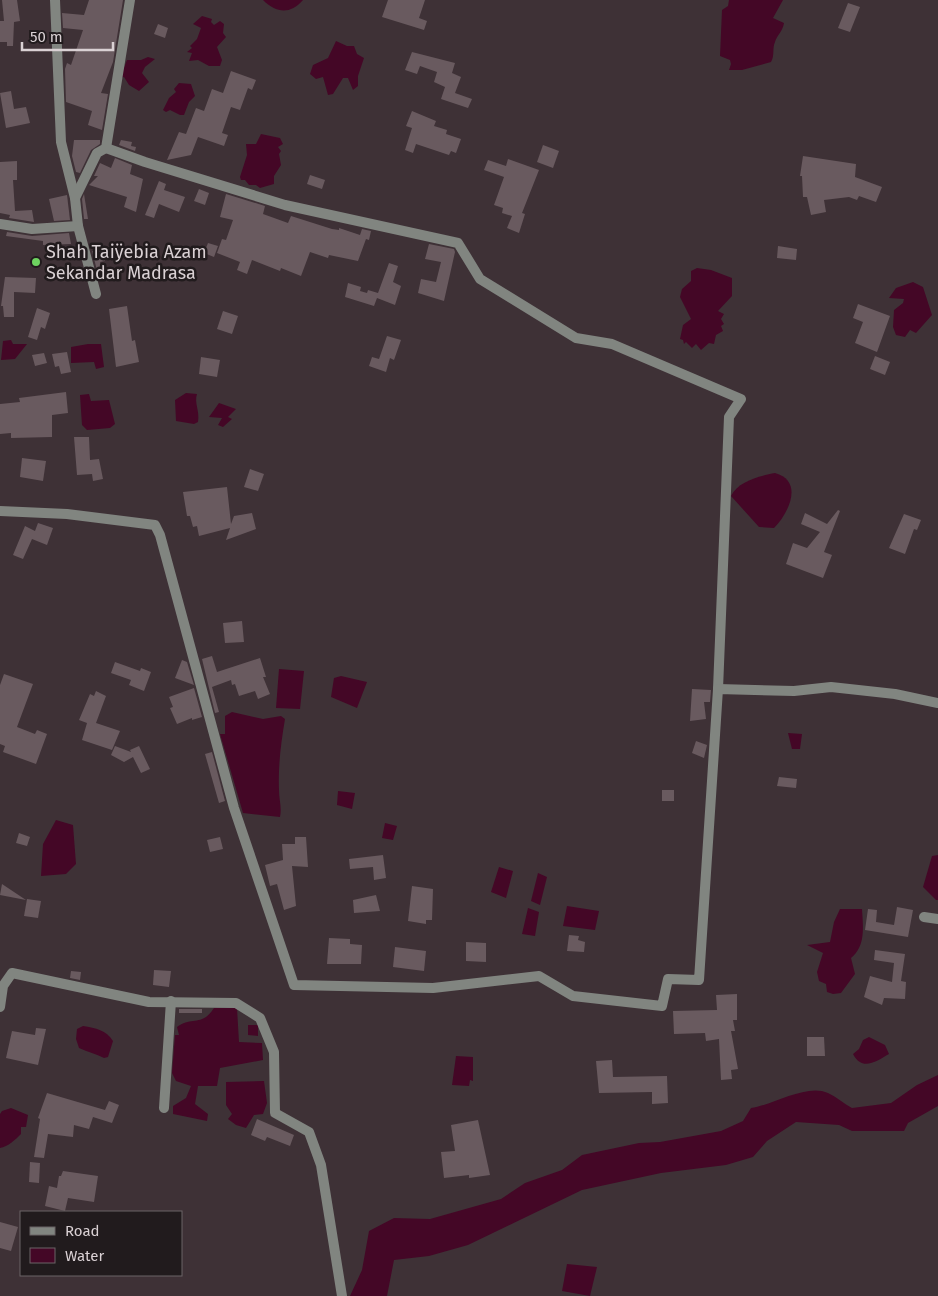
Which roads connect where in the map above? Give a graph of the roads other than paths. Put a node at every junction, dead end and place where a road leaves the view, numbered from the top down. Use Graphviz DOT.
graph roads {
  1 [pos="54,0"];
  2 [pos="130,0"];
  3 [pos="106,148"];
  4 [pos="75,198"];
  5 [pos="0,224"];
  6 [pos="78,226"];
  7 [pos="96,294"];
  8 [pos="0,511"];
  9 [pos="718,688"];
  10 [pos="938,704"];
  11 [pos="924,917"];
  12 [pos="938,919"];
  13 [pos="171,1001"];
  14 [pos="0,1007"];
  15 [pos="164,1108"];
  16 [pos="342,1296"];
  1 -- 4 [label="street"];
  2 -- 3 [label="street"];
  3 -- 4 [label="street"];
  3 -- 9 [label="street"];
  4 -- 6 [label="street"];
  5 -- 6 [label="street"];
  6 -- 7 [label="street"];
  8 -- 9 [label="street"];
  9 -- 10 [label="street"];
  11 -- 12 [label="street"];
  13 -- 14 [label="street"];
  13 -- 15 [label="street"];
  13 -- 16 [label="street"];
}
